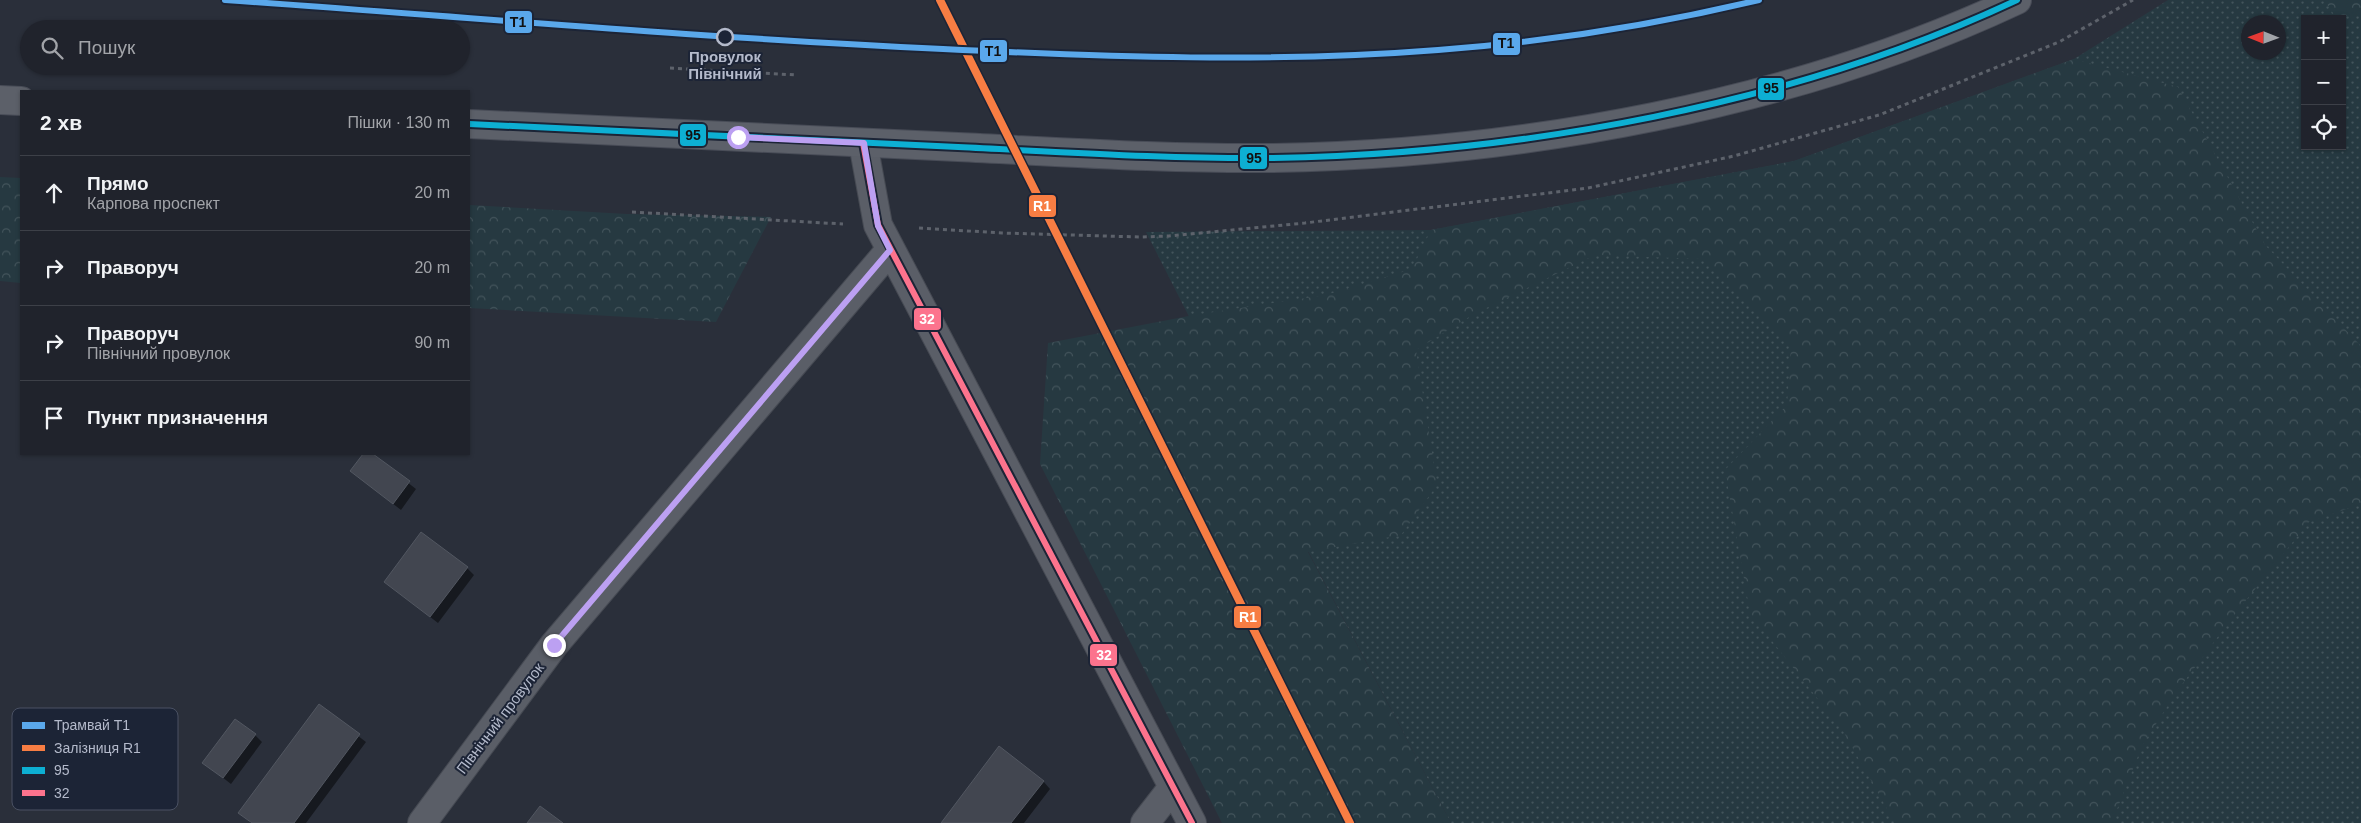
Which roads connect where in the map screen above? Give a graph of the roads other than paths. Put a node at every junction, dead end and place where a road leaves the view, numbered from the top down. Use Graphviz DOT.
graph roads {
  1 [pos="2017,0"];
  2 [pos="0,100"];
  3 [pos="20,101"];
  4 [pos="470,124"];
  5 [pos="871,143"];
  6 [pos="890,250"];
  7 [pos="1173,787"];
  8 [pos="422,823"];
  9 [pos="1145,823"];
  10 [pos="1192,823"];
  1 -- 5 [label="main road"];
  2 -- 3 [label="main road"];
  4 -- 5 [label="main road"];
  5 -- 6 [label="street"];
  6 -- 7 [label="street"];
  6 -- 8 [label="street, Північний провулок"];
  7 -- 9 [label="street"];
  7 -- 10 [label="street"];
}
